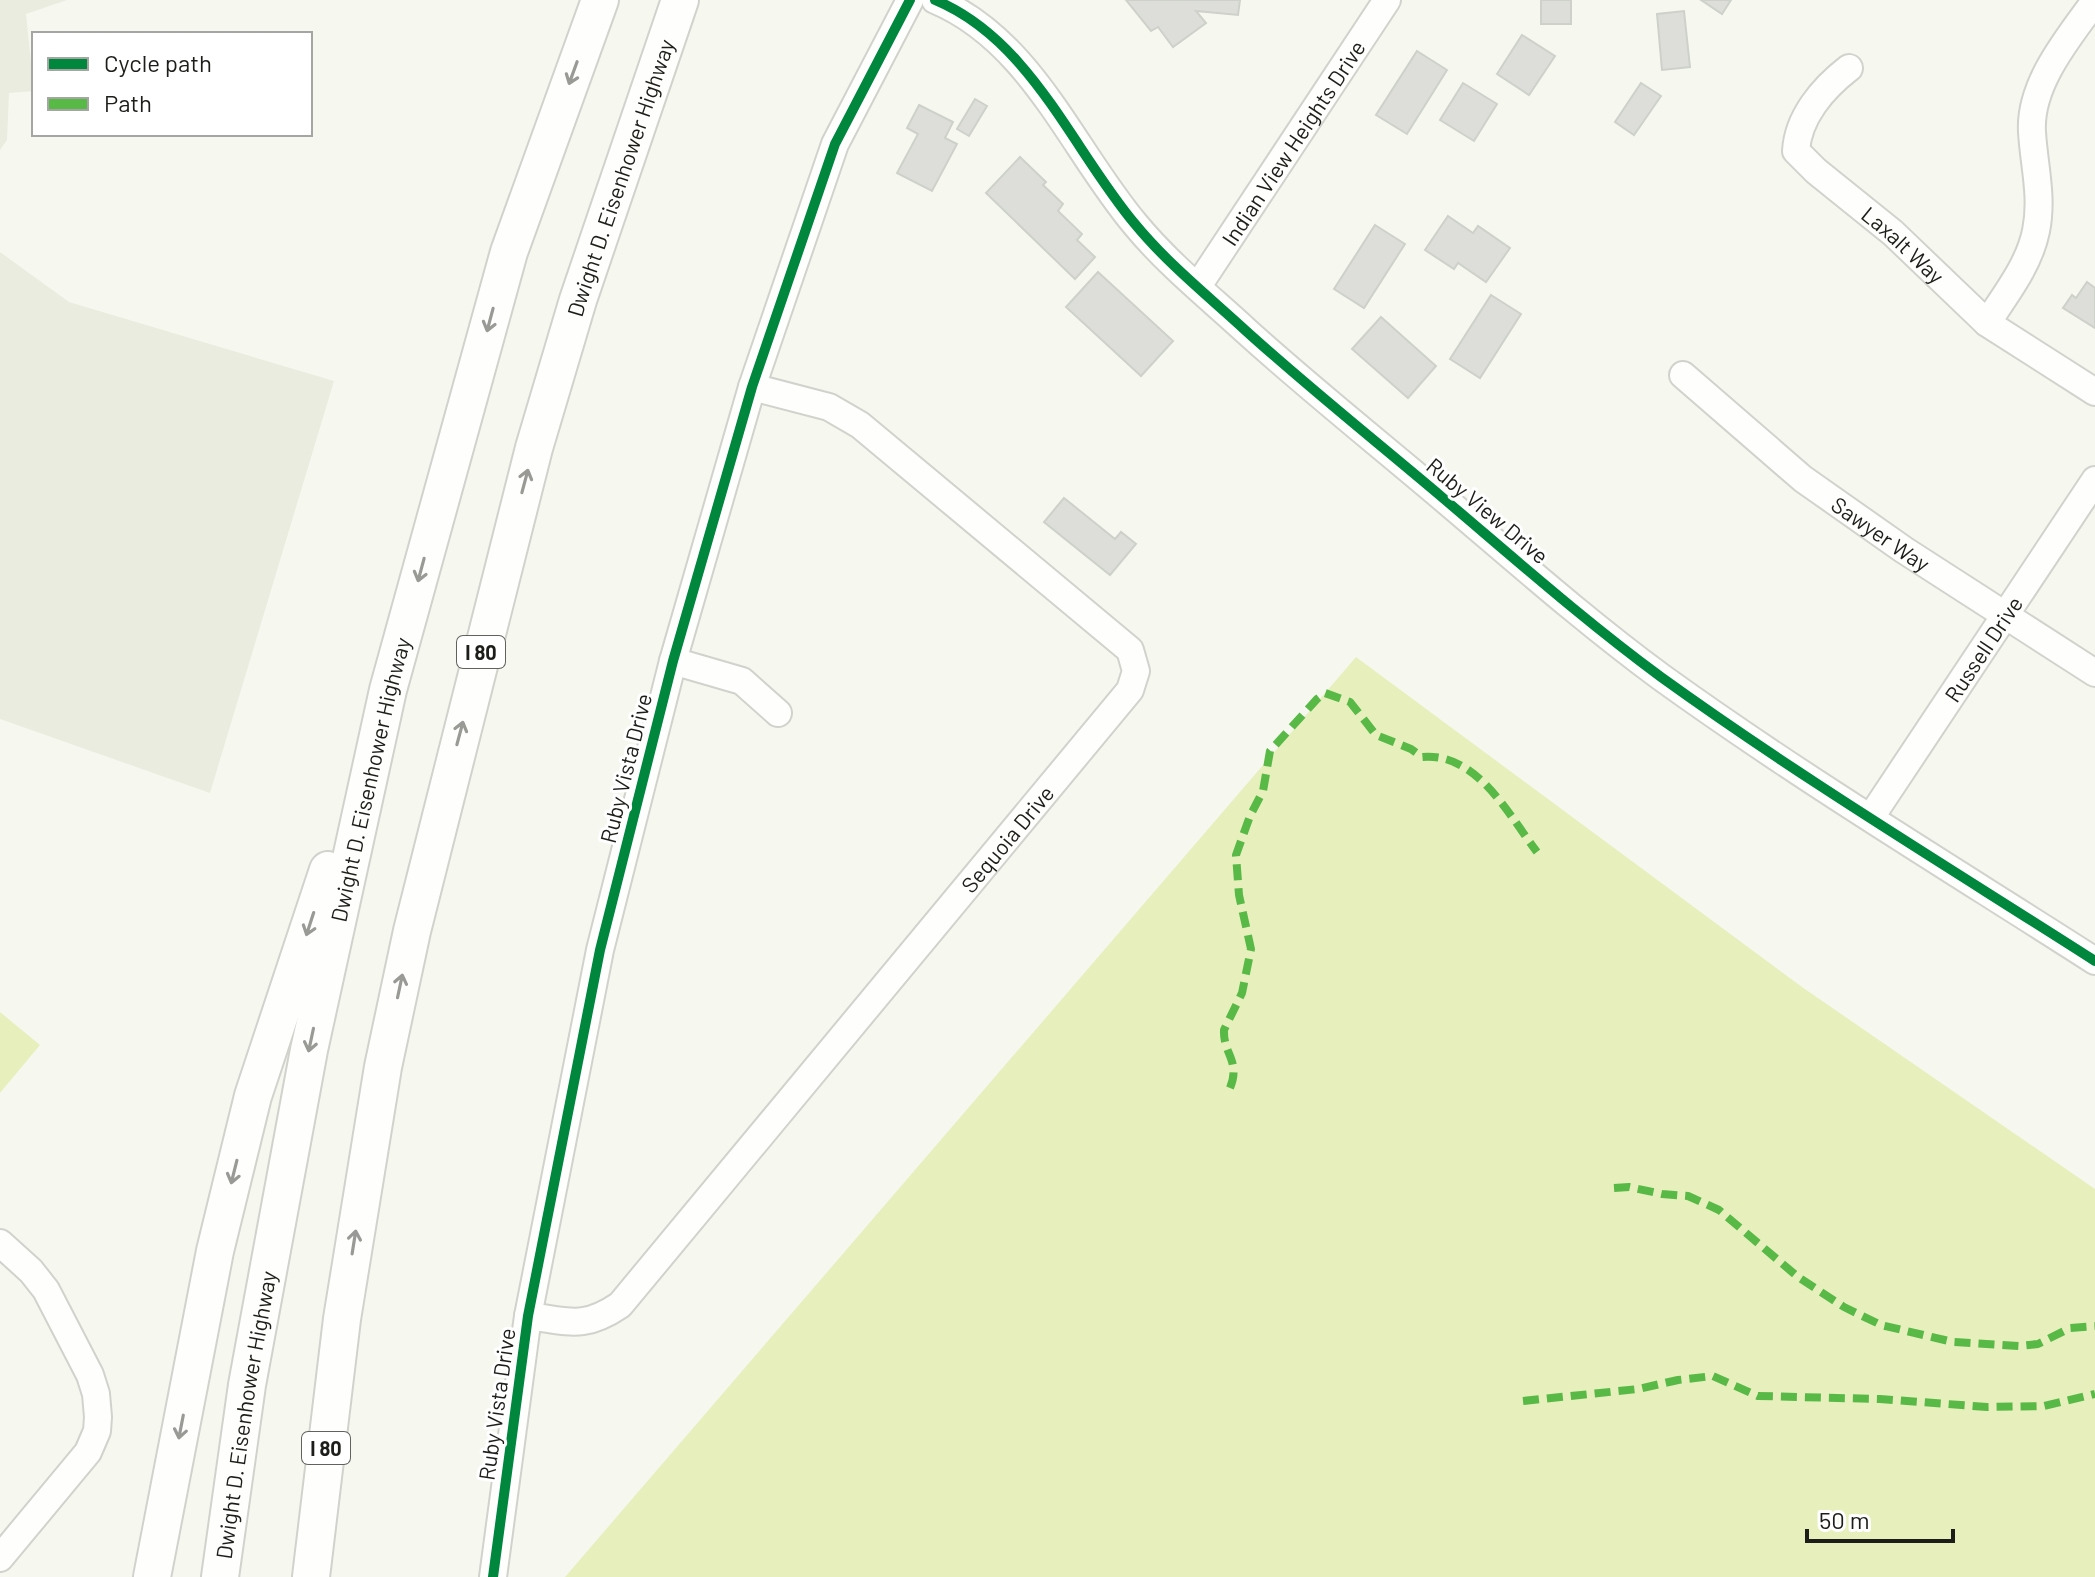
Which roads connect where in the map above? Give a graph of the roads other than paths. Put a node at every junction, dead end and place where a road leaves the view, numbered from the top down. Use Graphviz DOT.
graph roads {
  1 [pos="600,0"];
  2 [pos="680,0"];
  3 [pos="910,0"];
  4 [pos="935,0"];
  5 [pos="1387,0"];
  6 [pos="2095,1"];
  7 [pos="1849,68"];
  8 [pos="1198,286"];
  9 [pos="1987,323"];
  10 [pos="1683,375"];
  11 [pos="752,387"];
  12 [pos="2095,392"];
  13 [pos="2095,480"];
  14 [pos="2004,615"];
  15 [pos="673,661"];
  16 [pos="2095,673"];
  17 [pos="388,690"];
  18 [pos="778,713"];
  19 [pos="1871,817"];
  20 [pos="2095,961"];
  21 [pos="0,1243"];
  22 [pos="528,1316"];
  23 [pos="342,1319"];
  24 [pos="0,1558"];
  25 [pos="152,1577"];
  26 [pos="220,1577"];
  27 [pos="311,1577"];
  28 [pos="329,1577"];
  29 [pos="493,1577"];
  1 -- 17 [label="highway, Dwight D. Eisenhower Highway, one-way"];
  23 -- 2 [label="highway, Dwight D. Eisenhower Highway / I 80, one-way"];
  3 -- 11 [label="street, Ruby Vista Drive"];
  4 -- 8 [label="street, Ruby View Drive"];
  5 -- 8 [label="street, Indian View Heights Drive"];
  6 -- 9 [label="street"];
  7 -- 9 [label="street, Laxalt Way"];
  8 -- 19 [label="street, Ruby View Drive"];
  9 -- 12 [label="street, Laxalt Way"];
  10 -- 14 [label="street, Sawyer Way"];
  11 -- 15 [label="street, Ruby Vista Drive"];
  11 -- 22 [label="street, Sequoia Drive"];
  13 -- 14 [label="street, Russell Drive"];
  14 -- 16 [label="street, Sawyer Way"];
  14 -- 19 [label="street, Russell Drive"];
  15 -- 18 [label="street"];
  15 -- 22 [label="street, Ruby Vista Drive"];
  17 -- 25 [label="highway, one-way"];
  17 -- 26 [label="highway, Dwight D. Eisenhower Highway, one-way"];
  19 -- 20 [label="street, Ruby View Drive"];
  21 -- 24 [label="street"];
  22 -- 29 [label="street, Ruby Vista Drive"];
  23 -- 27 [label="highway, Dwight D. Eisenhower Highway / I 80"];
  23 -- 28 [label="highway"];
}
